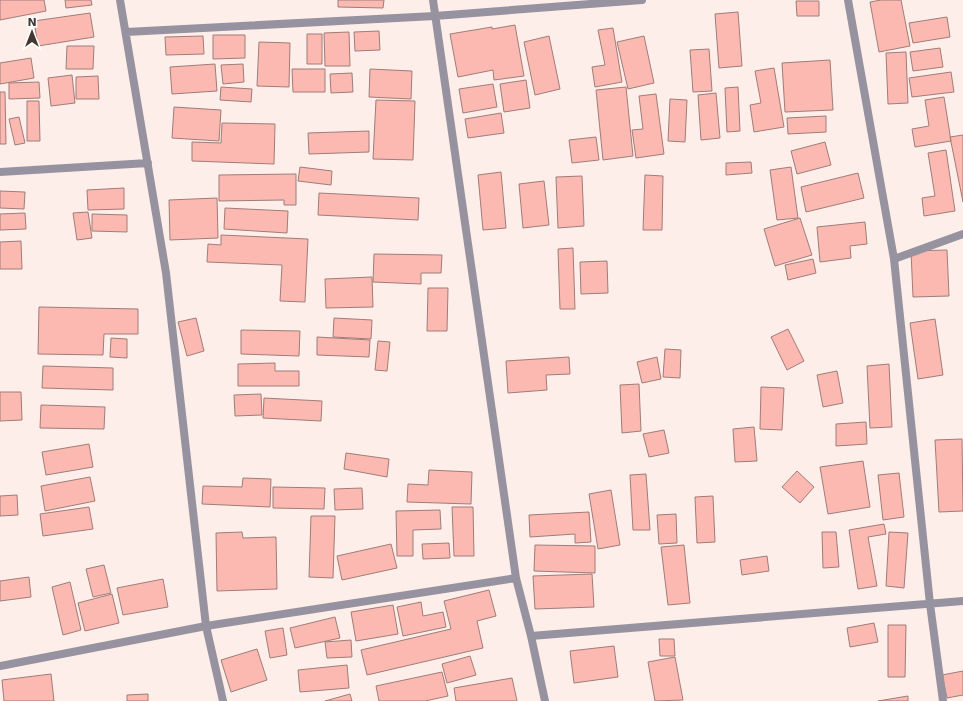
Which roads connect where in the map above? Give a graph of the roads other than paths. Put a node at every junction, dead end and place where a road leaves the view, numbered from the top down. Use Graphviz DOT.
graph roads {
  1 [pos="120,0"];
  2 [pos="433,0"];
  3 [pos="642,0"];
  4 [pos="848,0"];
  5 [pos="435,16"];
  6 [pos="126,32"];
  7 [pos="148,163"];
  8 [pos="0,172"];
  9 [pos="963,234"];
  10 [pos="894,259"];
  11 [pos="516,578"];
  12 [pos="963,601"];
  13 [pos="930,604"];
  14 [pos="206,626"];
  15 [pos="531,636"];
  16 [pos="0,666"];
  17 [pos="223,701"];
  18 [pos="545,701"];
  19 [pos="943,701"];
  1 -- 6 [label="street"];
  2 -- 5 [label="street"];
  3 -- 5 [label="street"];
  4 -- 10 [label="street"];
  5 -- 6 [label="street"];
  5 -- 11 [label="street"];
  6 -- 7 [label="street"];
  7 -- 8 [label="street"];
  7 -- 14 [label="street"];
  9 -- 10 [label="street"];
  10 -- 13 [label="street"];
  11 -- 14 [label="street"];
  11 -- 15 [label="street"];
  12 -- 13 [label="street"];
  13 -- 15 [label="street"];
  13 -- 19 [label="street"];
  14 -- 16 [label="street"];
  14 -- 17 [label="street"];
  15 -- 18 [label="street"];
}
